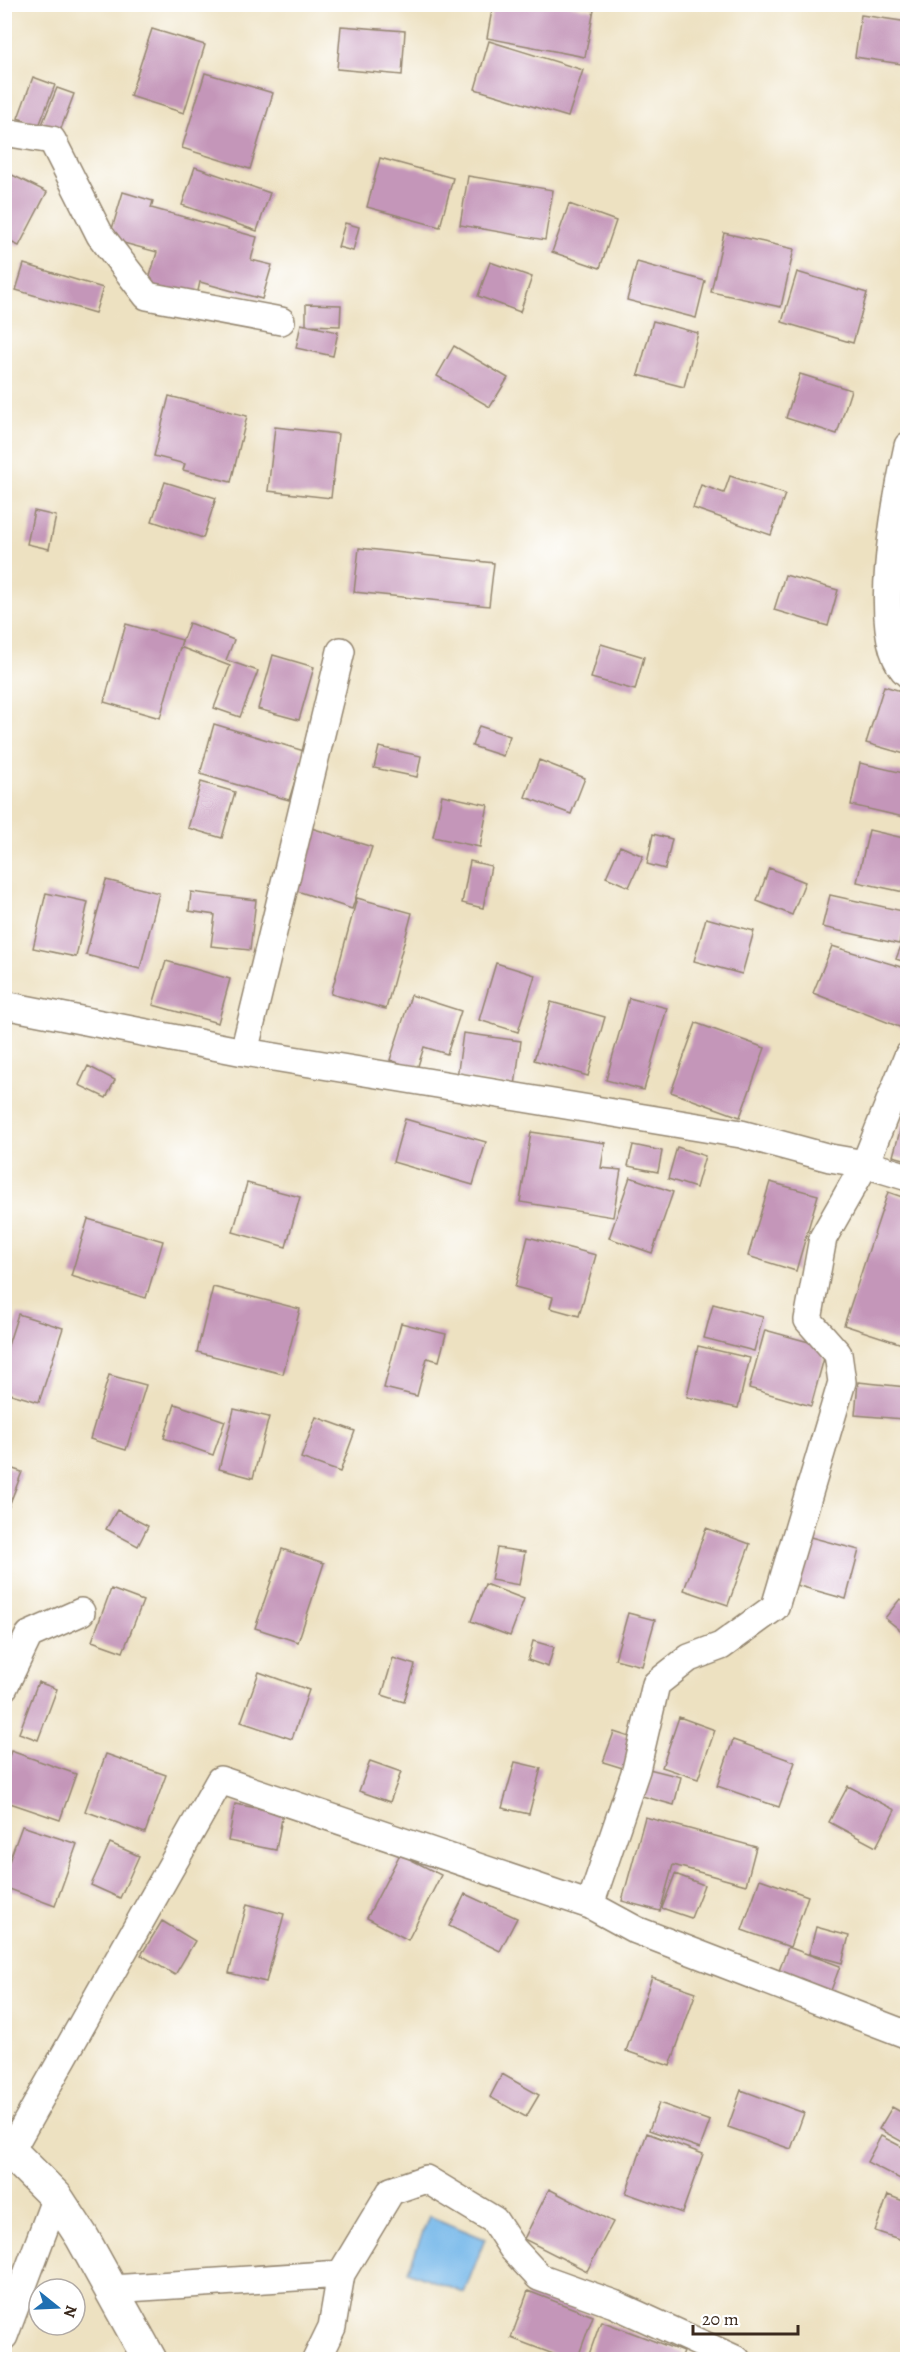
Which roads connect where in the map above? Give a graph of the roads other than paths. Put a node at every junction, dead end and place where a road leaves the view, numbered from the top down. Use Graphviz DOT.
graph roads {
  1 [pos="4,132"];
  2 [pos="281,321"];
  3 [pos="908,446"];
  4 [pos="900,523"];
  5 [pos="341,651"];
  6 [pos="908,674"];
  7 [pos="4,1005"];
  8 [pos="244,1052"];
  9 [pos="908,1056"];
  10 [pos="865,1164"];
  11 [pos="908,1177"];
  12 [pos="81,1612"];
  13 [pos="4,1687"];
  14 [pos="590,1905"];
  15 [pos="908,2035"];
  16 [pos="8,2148"];
  17 [pos="56,2197"];
  18 [pos="341,2274"];
  19 [pos="112,2289"];
  20 [pos="4,2336"];
  21 [pos="150,2360"];
  22 [pos="316,2360"];
  23 [pos="737,2360"];
  1 -- 2 [label="street"];
  3 -- 4 [label="street"];
  4 -- 6 [label="street"];
  5 -- 8 [label="street"];
  7 -- 8 [label="street"];
  8 -- 10 [label="street"];
  9 -- 10 [label="street"];
  10 -- 11 [label="street"];
  10 -- 14 [label="street"];
  12 -- 13 [label="street"];
  14 -- 15 [label="street"];
  14 -- 16 [label="street"];
  16 -- 17 [label="main road"];
  17 -- 19 [label="main road"];
  17 -- 20 [label="street"];
  18 -- 19 [label="street"];
  18 -- 22 [label="street"];
  18 -- 23 [label="street"];
  19 -- 21 [label="main road"];
}
